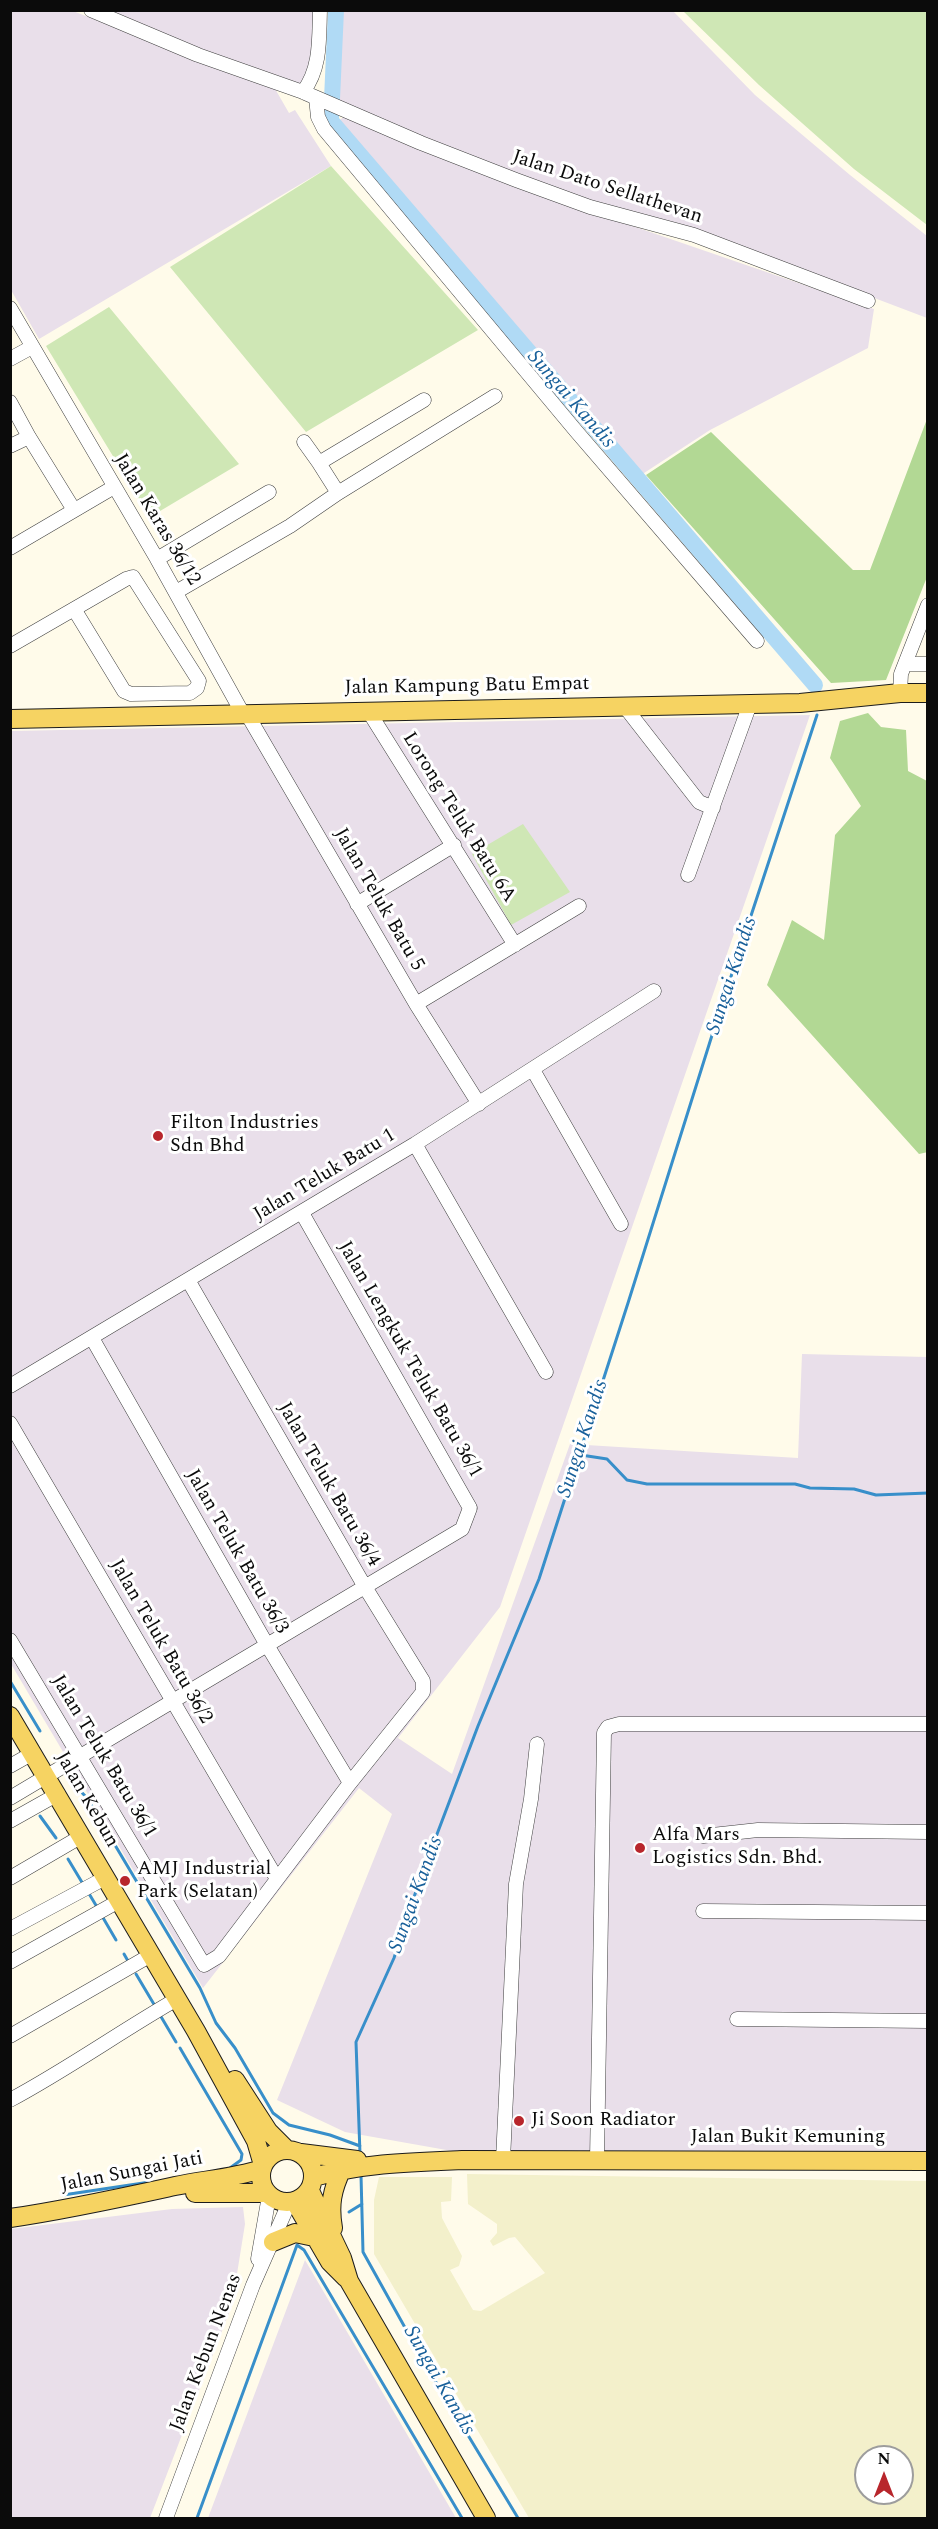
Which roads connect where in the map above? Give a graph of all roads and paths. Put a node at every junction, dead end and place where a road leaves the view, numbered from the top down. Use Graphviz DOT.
graph roads {
  1 [pos="320,10"];
  2 [pos="93,11"];
  3 [pos="310,95"];
  4 [pos="868,301"];
  5 [pos="10,308"];
  6 [pos="32,347"];
  7 [pos="10,359"];
  8 [pos="495,396"];
  9 [pos="424,400"];
  10 [pos="10,402"];
  11 [pos="29,437"];
  12 [pos="304,442"];
  13 [pos="10,446"];
  14 [pos="320,463"];
  15 [pos="114,487"];
  16 [pos="269,492"];
  17 [pos="338,493"];
  18 [pos="74,510"];
  19 [pos="10,548"];
  20 [pos="158,559"];
  21 [pos="176,592"];
  22 [pos="927,605"];
  23 [pos="74,609"];
  24 [pos="757,641"];
  25 [pos="10,646"];
  26 [pos="905,664"];
  27 [pos="927,664"];
  28 [pos="900,693"];
  29 [pos="926,694"];
  30 [pos="750,704"];
  31 [pos="625,707"];
  32 [pos="369,712"];
  33 [pos="245,714"];
  34 [pos="10,719"];
  35 [pos="713,808"];
  36 [pos="454,845"];
  37 [pos="688,875"];
  38 [pos="357,904"];
  39 [pos="579,906"];
  40 [pos="514,945"];
  41 [pos="654,991"];
  42 [pos="416,1004"];
  43 [pos="533,1070"];
  44 [pos="479,1104"];
  45 [pos="415,1144"];
  46 [pos="302,1213"];
  47 [pos="621,1224"];
  48 [pos="188,1280"];
  49 [pos="92,1338"];
  50 [pos="546,1372"];
  51 [pos="10,1386"];
  52 [pos="10,1423"];
  53 [pos="365,1587"];
  54 [pos="10,1640"];
  55 [pos="267,1645"];
  56 [pos="172,1701"];
  57 [pos="10,1716"];
  58 [pos="927,1724"];
  59 [pos="537,1744"];
  60 [pos="33,1753"];
  61 [pos="80,1755"];
  62 [pos="10,1766"];
  63 [pos="46,1775"];
  64 [pos="350,1783"];
  65 [pos="58,1794"];
  66 [pos="10,1798"];
  67 [pos="10,1821"];
  68 [pos="927,1832"];
  69 [pos="82,1836"];
  70 [pos="703,1836"];
  71 [pos="10,1878"];
  72 [pos="105,1878"];
  73 [pos="277,1879"];
  74 [pos="119,1901"];
  75 [pos="703,1911"];
  76 [pos="927,1913"];
  77 [pos="10,1929"];
  78 [pos="151,1955"];
  79 [pos="10,1962"];
  80 [pos="177,1999"];
  81 [pos="737,2019"];
  82 [pos="927,2021"];
  83 [pos="196,2031"];
  84 [pos="10,2036"];
  85 [pos="10,2100"];
  86 [pos="294,2152"];
  87 [pos="502,2160"];
  88 [pos="597,2160"];
  89 [pos="927,2161"];
  90 [pos="397,2162"];
  91 [pos="262,2167"];
  92 [pos="342,2169"];
  93 [pos="302,2193"];
  94 [pos="268,2194"];
  95 [pos="139,2195"];
  96 [pos="10,2218"];
  97 [pos="314,2236"];
  98 [pos="273,2242"];
  99 [pos="342,2258"];
  100 [pos="349,2281"];
  101 [pos="253,2285"];
  102 [pos="166,2518"];
  103 [pos="486,2518"];
  1 -- 3 [label="street"];
  2 -- 3 [label="street, Jalan Dato Sellathevan"];
  3 -- 4 [label="street, Jalan Dato Sellathevan"];
  3 -- 24 [label="street"];
  5 -- 6 [label="street, Jalan Karas 36/12"];
  6 -- 7 [label="street"];
  6 -- 15 [label="street, Jalan Karas 36/12"];
  8 -- 17 [label="street"];
  9 -- 14 [label="street"];
  10 -- 11 [label="street"];
  11 -- 13 [label="street"];
  11 -- 18 [label="street"];
  12 -- 14 [label="street"];
  14 -- 17 [label="street"];
  15 -- 18 [label="street"];
  15 -- 20 [label="street, Jalan Karas 36/12"];
  16 -- 20 [label="street"];
  17 -- 21 [label="street"];
  18 -- 19 [label="street"];
  20 -- 21 [label="street, Jalan Karas 36/12"];
  21 -- 33 [label="street, Jalan Karas 36/12"];
  22 -- 26 [label="street"];
  23 -- 23 [label="street"];
  23 -- 25 [label="street"];
  26 -- 27 [label="street"];
  26 -- 28 [label="street"];
  28 -- 29 [label="main road, Jalan Kampung Batu Empat"];
  28 -- 30 [label="main road, Jalan Kampung Batu Empat"];
  30 -- 31 [label="main road, Jalan Kampung Batu Empat"];
  30 -- 35 [label="street"];
  31 -- 32 [label="main road, Jalan Kampung Batu Empat"];
  31 -- 35 [label="street"];
  32 -- 33 [label="main road, Jalan Kampung Batu Empat"];
  32 -- 36 [label="street, Lorong Teluk Batu 6A"];
  33 -- 34 [label="main road, Jalan Kampung Batu Empat"];
  33 -- 38 [label="street, Jalan Teluk Batu 5"];
  35 -- 37 [label="street"];
  36 -- 38 [label="street"];
  36 -- 40 [label="street, Lorong Teluk Batu 6A"];
  38 -- 42 [label="street, Jalan Teluk Batu 5"];
  39 -- 40 [label="street"];
  40 -- 42 [label="street"];
  41 -- 43 [label="street, Jalan Teluk Batu 1"];
  42 -- 44 [label="street, Jalan Teluk Batu 5"];
  43 -- 44 [label="street, Jalan Teluk Batu 1"];
  43 -- 47 [label="street"];
  44 -- 45 [label="street, Jalan Teluk Batu 1"];
  45 -- 46 [label="street, Jalan Teluk Batu 1"];
  45 -- 50 [label="street"];
  46 -- 48 [label="street, Jalan Teluk Batu 1"];
  46 -- 53 [label="street, Jalan Lengkuk Teluk Batu 36/1"];
  48 -- 49 [label="street, Jalan Teluk Batu 1"];
  48 -- 53 [label="street, Jalan Teluk Batu 36/4"];
  49 -- 51 [label="street, Jalan Teluk Batu 1"];
  49 -- 55 [label="street, Jalan Teluk Batu 36/3"];
  52 -- 56 [label="street, Jalan Teluk Batu 36/2"];
  53 -- 55 [label="street"];
  53 -- 64 [label="street, Jalan Teluk Batu 36/4"];
  54 -- 61 [label="street, Jalan Teluk Batu 36/1"];
  55 -- 56 [label="street"];
  55 -- 64 [label="street, Jalan Teluk Batu 36/3"];
  56 -- 61 [label="street"];
  56 -- 73 [label="street, Jalan Teluk Batu 36/2"];
  57 -- 60 [label="main road, Jalan Kebun"];
  58 -- 88 [label="street"];
  59 -- 87 [label="street"];
  60 -- 62 [label="street"];
  60 -- 63 [label="main road, Jalan Kebun"];
  61 -- 63 [label="street"];
  61 -- 73 [label="street, Jalan Teluk Batu 36/1"];
  63 -- 65 [label="main road, Jalan Kebun"];
  63 -- 66 [label="street"];
  64 -- 73 [label="street"];
  65 -- 67 [label="street"];
  65 -- 69 [label="main road, Jalan Kebun"];
  68 -- 70 [label="street"];
  69 -- 71 [label="street"];
  69 -- 72 [label="main road, Jalan Kebun"];
  72 -- 74 [label="main road, Jalan Kebun"];
  72 -- 77 [label="street"];
  74 -- 78 [label="main road, Jalan Kebun"];
  74 -- 79 [label="street"];
  75 -- 76 [label="street"];
  78 -- 80 [label="main road, Jalan Kebun"];
  78 -- 84 [label="street"];
  80 -- 83 [label="main road, Jalan Kebun"];
  80 -- 85 [label="street"];
  81 -- 82 [label="street"];
  83 -- 86 [label="main road, Jalan Kebun"];
  83 -- 91 [label="main road, Jalan Kebun"];
  86 -- 90 [label="main road, Jalan Bukit Kemuning"];
  86 -- 91 [label="main road"];
  86 -- 93 [label="main road"];
  87 -- 88 [label="main road, Jalan Bukit Kemuning"];
  87 -- 90 [label="main road, Jalan Bukit Kemuning"];
  88 -- 89 [label="main road, Jalan Bukit Kemuning"];
  90 -- 92 [label="main road, Jalan Bukit Kemuning"];
  91 -- 94 [label="main road"];
  91 -- 95 [label="main road, Jalan Sungai Jati"];
  92 -- 93 [label="main road, Jalan Bukit Kemuning"];
  92 -- 99 [label="main road"];
  93 -- 94 [label="main road"];
  93 -- 97 [label="main road"];
  93 -- 98 [label="street, Jalan Kebun Nenas"];
  93 -- 99 [label="main road"];
  94 -- 95 [label="main road"];
  94 -- 101 [label="street"];
  95 -- 96 [label="main road, Jalan Sungai Jati"];
  97 -- 98 [label="main road"];
  97 -- 100 [label="main road"];
  98 -- 101 [label="street, Jalan Kebun Nenas"];
  99 -- 100 [label="main road"];
  100 -- 103 [label="main road"];
  101 -- 102 [label="street, Jalan Kebun Nenas"];
}
